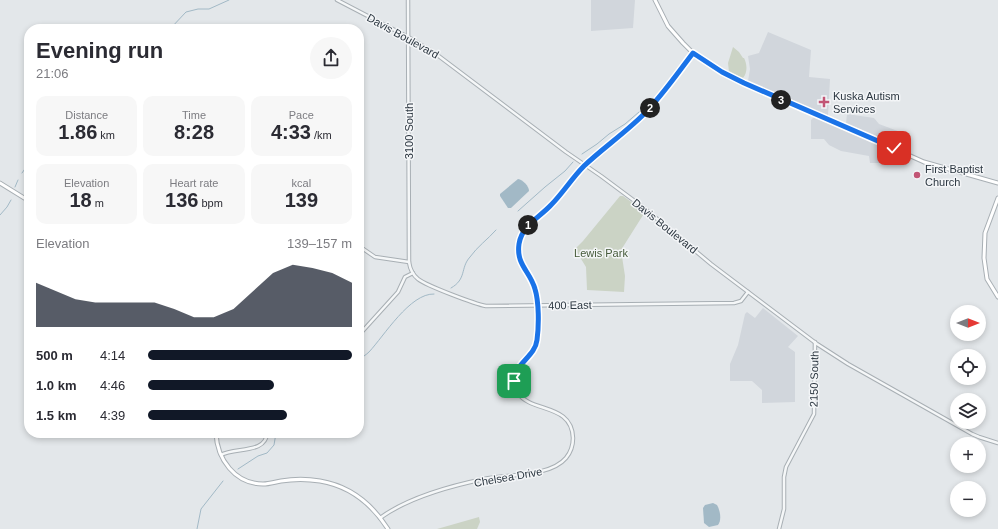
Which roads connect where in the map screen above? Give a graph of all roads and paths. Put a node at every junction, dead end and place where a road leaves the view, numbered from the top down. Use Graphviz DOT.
graph roads {
  1 [pos="337,0"];
  2 [pos="408,0"];
  3 [pos="655,0"];
  4 [pos="408,37"];
  5 [pos="693,53"];
  6 [pos="585,165"];
  7 [pos="0,183"];
  8 [pos="998,183"];
  9 [pos="24,198"];
  10 [pos="998,198"];
  11 [pos="364,249"];
  12 [pos="409,262"];
  13 [pos="413,273"];
  14 [pos="748,292"];
  15 [pos="998,297"];
  16 [pos="537,305"];
  17 [pos="364,329"];
  18 [pos="814,342"];
  19 [pos="216,438"];
  20 [pos="266,438"];
  21 [pos="998,443"];
  22 [pos="221,455"];
  23 [pos="380,518"];
  24 [pos="388,529"];
  25 [pos="779,529"];
  1 -- 4 [label="street, Davis Boulevard"];
  2 -- 4 [label="street, 3100 South"];
  3 -- 5 [label="main road"];
  4 -- 6 [label="street, Davis Boulevard"];
  4 -- 12 [label="street, 3100 South"];
  5 -- 6 [label="street, Chelsea Drive"];
  5 -- 8 [label="main road"];
  6 -- 14 [label="street, Davis Boulevard"];
  6 -- 16 [label="street, Chelsea Drive"];
  7 -- 9 [label="main road"];
  10 -- 15 [label="main road"];
  11 -- 12 [label="street"];
  12 -- 13 [label="street"];
  13 -- 16 [label="street, 400 East"];
  13 -- 17 [label="street"];
  14 -- 16 [label="street, 400 East"];
  14 -- 18 [label="street, Davis Boulevard"];
  16 -- 23 [label="street, Chelsea Drive"];
  18 -- 21 [label="street, Davis Boulevard"];
  18 -- 25 [label="street, 2150 South"];
  19 -- 22 [label="main road"];
  20 -- 22 [label="street"];
  22 -- 23 [label="main road"];
  23 -- 24 [label="main road"];
}
